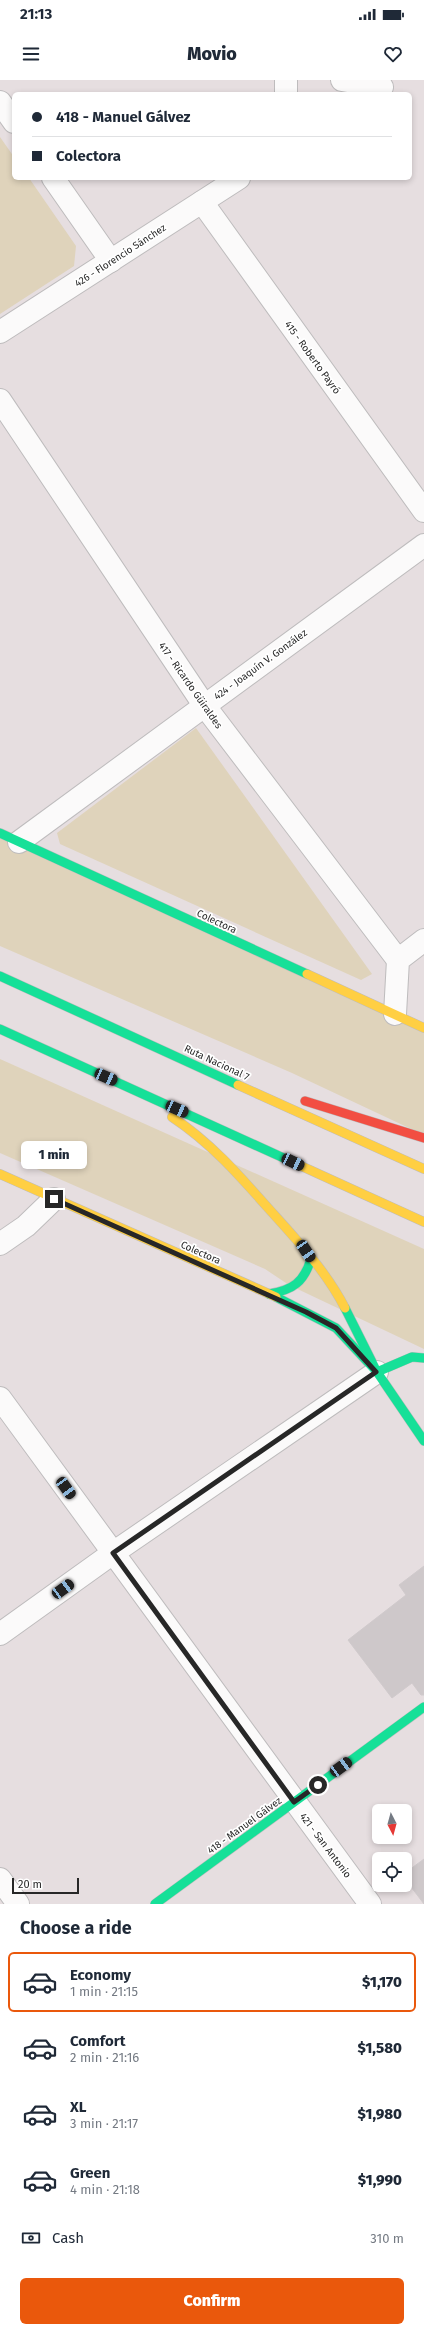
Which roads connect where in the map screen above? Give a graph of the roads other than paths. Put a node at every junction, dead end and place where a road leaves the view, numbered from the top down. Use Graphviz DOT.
graph roads {
  1 [pos="286,80"];
  2 [pos="342,80"];
  3 [pos="383,87"];
  4 [pos="286,92"];
  5 [pos="0,102"];
  6 [pos="12,119"];
  7 [pos="55,180"];
  8 [pos="236,180"];
  9 [pos="202,202"];
  10 [pos="112,261"];
  11 [pos="0,332"];
  12 [pos="0,400"];
  13 [pos="424,512"];
  14 [pos="424,545"];
  15 [pos="204,706"];
  16 [pos="0,834"];
  17 [pos="20,842"];
  18 [pos="424,940"];
  19 [pos="398,960"];
  20 [pos="0,976"];
  21 [pos="395,1014"];
  22 [pos="424,1028"];
  23 [pos="0,1030"];
  24 [pos="207,1069"];
  25 [pos="119,1083"];
  26 [pos="281,1094"];
  27 [pos="296,1098"];
  28 [pos="424,1138"];
  29 [pos="424,1169"];
  30 [pos="0,1174"];
  31 [pos="54,1199"];
  32 [pos="424,1222"];
  33 [pos="0,1244"];
  34 [pos="311,1259"];
  35 [pos="269,1294"];
  36 [pos="424,1358"];
  37 [pos="376,1372"];
  38 [pos="0,1398"];
  39 [pos="424,1441"];
  40 [pos="113,1553"];
  41 [pos="0,1634"];
  42 [pos="424,1707"];
  43 [pos="294,1802"];
  44 [pos="0,1879"];
  45 [pos="18,1904"];
  46 [pos="155,1904"];
  47 [pos="370,1904"];
  1 -- 4 [label="street"];
  2 -- 3 [label="street"];
  5 -- 6 [label="street"];
  7 -- 10 [label="street"];
  8 -- 9 [label="street, 426 - Florencio Sánchez"];
  9 -- 10 [label="street, 426 - Florencio Sánchez"];
  9 -- 13 [label="street, 415 - Roberto Payró"];
  10 -- 11 [label="street, 426 - Florencio Sánchez"];
  12 -- 15 [label="street, 417 - Ricardo Güiraldes"];
  14 -- 15 [label="street, 424 - Joaquín V. González"];
  15 -- 17 [label="street, 424 - Joaquín V. González"];
  15 -- 19 [label="street, 417 - Ricardo Güiraldes"];
  16 -- 17 [label="main road, Colectora"];
  17 -- 21 [label="main road, Colectora"];
  18 -- 19 [label="street"];
  19 -- 21 [label="street"];
  20 -- 24 [label="main road, Ruta Nacional 7"];
  21 -- 22 [label="main road, Colectora"];
  23 -- 25 [label="main road"];
  24 -- 26 [label="main road"];
  24 -- 29 [label="main road, Ruta Nacional 7"];
  25 -- 32 [label="main road"];
  25 -- 34 [label="main road"];
  27 -- 28 [label="main road"];
  30 -- 31 [label="main road, Colectora"];
  31 -- 33 [label="street"];
  31 -- 35 [label="main road, Colectora"];
  34 -- 35 [label="main road"];
  34 -- 37 [label="main road"];
  35 -- 37 [label="main road, Colectora"];
  36 -- 37 [label="main road"];
  37 -- 39 [label="main road"];
  37 -- 40 [label="street"];
  38 -- 40 [label="street, 421 - San Antonio"];
  40 -- 41 [label="street"];
  40 -- 43 [label="street, 421 - San Antonio"];
  42 -- 43 [label="main road, 418 - Manuel Gálvez"];
  43 -- 46 [label="main road, 418 - Manuel Gálvez"];
  43 -- 47 [label="street, 421 - San Antonio"];
  44 -- 45 [label="street"];
}
